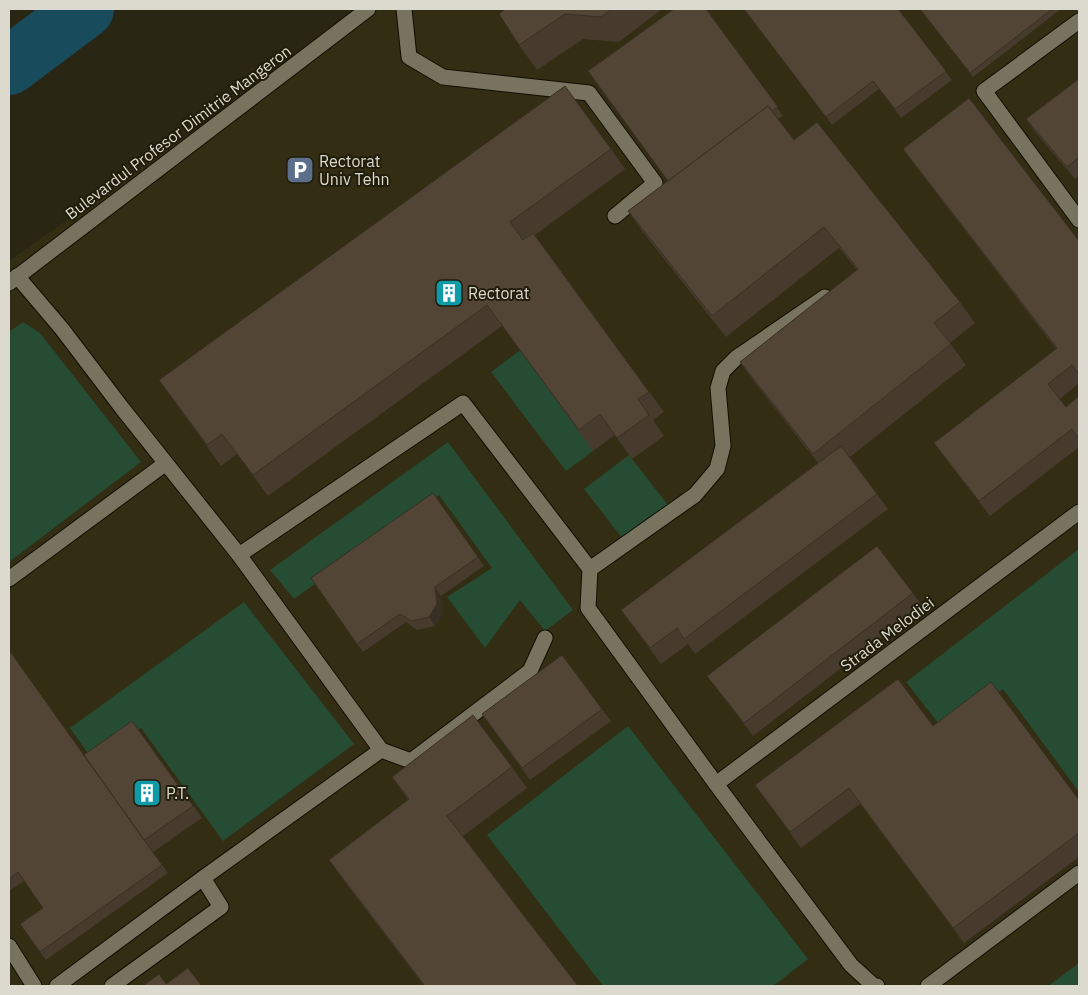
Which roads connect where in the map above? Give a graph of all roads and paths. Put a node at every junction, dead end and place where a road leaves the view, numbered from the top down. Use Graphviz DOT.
graph roads {
  1 [pos="368,9"];
  2 [pos="404,9"];
  3 [pos="1079,20"];
  4 [pos="615,216"];
  5 [pos="1079,220"];
  6 [pos="13,279"];
  7 [pos="825,297"];
  8 [pos="166,463"];
  9 [pos="1079,512"];
  10 [pos="239,555"];
  11 [pos="590,569"];
  12 [pos="9,579"];
  13 [pos="545,638"];
  14 [pos="380,750"];
  15 [pos="716,784"];
  16 [pos="1079,873"];
  17 [pos="203,878"];
  18 [pos="9,946"];
  19 [pos="34,986"];
  20 [pos="57,986"];
  21 [pos="112,986"];
  22 [pos="877,986"];
  23 [pos="928,986"];
  1 -- 6 [label="street, Bulevardul Profesor Dimitrie Mangeron"];
  2 -- 4 [label="street"];
  3 -- 5 [label="street"];
  6 -- 8 [label="street"];
  7 -- 11 [label="street"];
  8 -- 10 [label="street"];
  8 -- 12 [label="street"];
  9 -- 15 [label="street, Strada Melodiei"];
  10 -- 11 [label="street"];
  10 -- 14 [label="street"];
  11 -- 15 [label="street"];
  13 -- 14 [label="street"];
  14 -- 17 [label="street"];
  15 -- 22 [label="street"];
  16 -- 23 [label="street"];
  17 -- 20 [label="street"];
  17 -- 21 [label="street"];
  18 -- 19 [label="street"];
}
